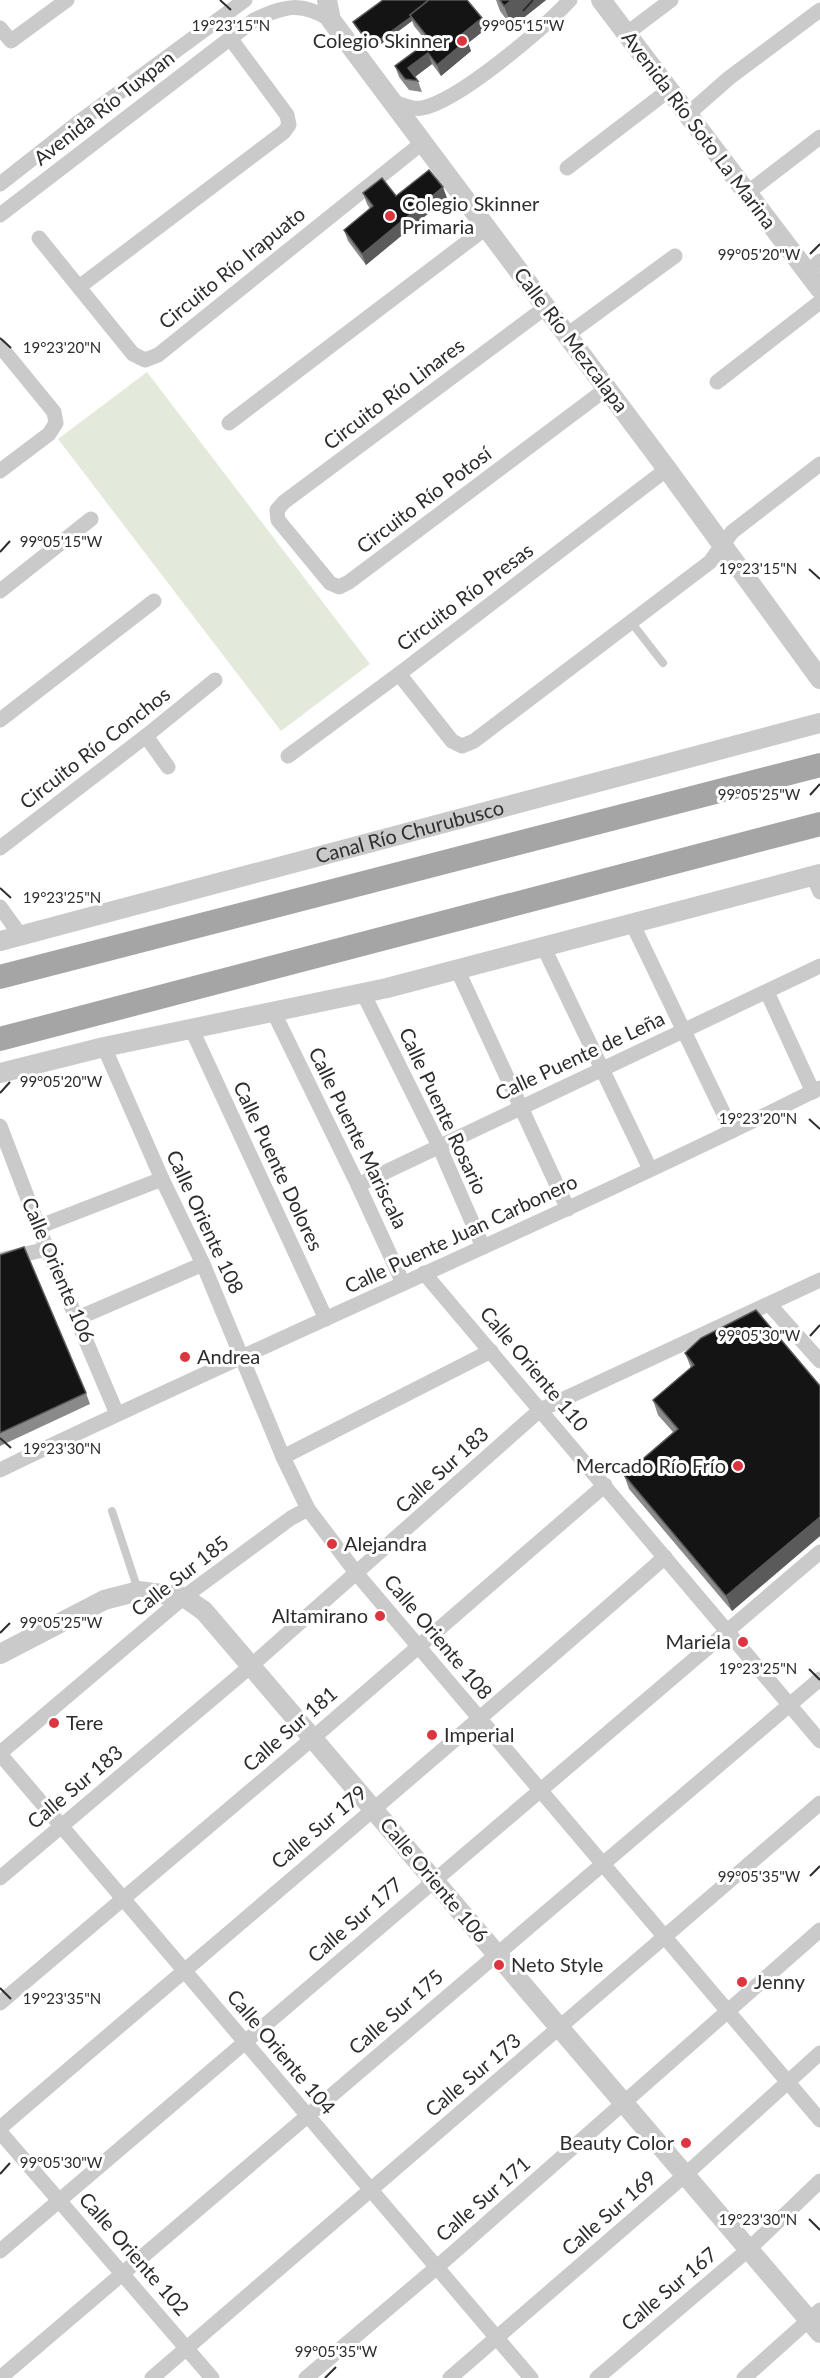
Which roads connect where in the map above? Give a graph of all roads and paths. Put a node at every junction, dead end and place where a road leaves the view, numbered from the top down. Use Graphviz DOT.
graph roads {
  1 [pos="67,0"];
  2 [pos="245,0"];
  3 [pos="327,0"];
  4 [pos="570,0"];
  5 [pos="601,0"];
  6 [pos="671,0"];
  7 [pos="820,10"];
  8 [pos="331,20"];
  9 [pos="0,28"];
  10 [pos="626,33"];
  11 [pos="230,38"];
  12 [pos="669,90"];
  13 [pos="391,101"];
  14 [pos="688,114"];
  15 [pos="820,137"];
  16 [pos="422,143"];
  17 [pos="567,168"];
  18 [pos="0,184"];
  19 [pos="747,193"];
  20 [pos="0,215"];
  21 [pos="487,227"];
  22 [pos="39,238"];
  23 [pos="675,256"];
  24 [pos="814,267"];
  25 [pos="79,287"];
  26 [pos="820,288"];
  27 [pos="820,302"];
  28 [pos="546,307"];
  29 [pos="567,335"];
  30 [pos="0,346"];
  31 [pos="717,382"];
  32 [pos="606,389"];
  33 [pos="229,423"];
  34 [pos="820,464"];
  35 [pos="667,469"];
  36 [pos="0,471"];
  37 [pos="91,519"];
  38 [pos="278,520"];
  39 [pos="723,545"];
  40 [pos="0,591"];
  41 [pos="154,601"];
  42 [pos="632,622"];
  43 [pos="663,663"];
  44 [pos="399,674"];
  45 [pos="820,679"];
  46 [pos="215,680"];
  47 [pos="0,720"];
  48 [pos="820,723"];
  49 [pos="146,736"];
  50 [pos="288,756"];
  51 [pos="820,765"];
  52 [pos="168,767"];
  53 [pos="820,824"];
  54 [pos="0,848"];
  55 [pos="818,881"];
  56 [pos="0,907"];
  57 [pos="632,923"];
  58 [pos="21,936"];
  59 [pos="0,941"];
  60 [pos="543,946"];
  61 [pos="820,966"];
  62 [pos="457,969"];
  63 [pos="0,977"];
  64 [pos="767,992"];
  65 [pos="363,993"];
  66 [pos="274,1013"];
  67 [pos="192,1030"];
  68 [pos="684,1030"];
  69 [pos="0,1039"];
  70 [pos="104,1047"];
  71 [pos="601,1069"];
  72 [pos="0,1073"];
  73 [pos="816,1090"];
  74 [pos="520,1108"];
  75 [pos="0,1126"];
  76 [pos="732,1131"];
  77 [pos="439,1146"];
  78 [pos="650,1169"];
  79 [pos="162,1179"];
  80 [pos="358,1185"];
  81 [pos="567,1209"];
  82 [pos="38,1227"];
  83 [pos="483,1247"];
  84 [pos="47,1249"];
  85 [pos="0,1260"];
  86 [pos="203,1264"];
  87 [pos="424,1273"];
  88 [pos="820,1280"];
  89 [pos="403,1283"];
  90 [pos="769,1304"];
  91 [pos="78,1318"];
  92 [pos="326,1319"];
  93 [pos="490,1351"];
  94 [pos="243,1358"];
  95 [pos="820,1361"];
  96 [pos="540,1410"];
  97 [pos="117,1414"];
  98 [pos="284,1457"];
  99 [pos="0,1470"];
  100 [pos="604,1485"];
  101 [pos="308,1509"];
  102 [pos="112,1511"];
  103 [pos="820,1552"];
  104 [pos="666,1557"];
  105 [pos="357,1574"];
  106 [pos="139,1591"];
  107 [pos="184,1597"];
  108 [pos="726,1630"];
  109 [pos="418,1646"];
  110 [pos="0,1654"];
  111 [pos="252,1665"];
  112 [pos="820,1679"];
  113 [pos="789,1705"];
  114 [pos="480,1720"];
  115 [pos="313,1738"];
  116 [pos="820,1741"];
  117 [pos="0,1754"];
  118 [pos="540,1790"];
  119 [pos="820,1803"];
  120 [pos="373,1808"];
  121 [pos="61,1827"];
  122 [pos="601,1864"];
  123 [pos="0,1878"];
  124 [pos="434,1879"];
  125 [pos="124,1899"];
  126 [pos="820,1930"];
  127 [pos="665,1937"];
  128 [pos="496,1954"];
  129 [pos="184,1970"];
  130 [pos="0,2003"];
  131 [pos="727,2010"];
  132 [pos="560,2029"];
  133 [pos="245,2042"];
  134 [pos="820,2053"];
  135 [pos="787,2081"];
  136 [pos="624,2103"];
  137 [pos="308,2116"];
  138 [pos="820,2120"];
  139 [pos="0,2130"];
  140 [pos="685,2175"];
  141 [pos="820,2181"];
  142 [pos="371,2190"];
  143 [pos="59,2199"];
  144 [pos="749,2249"];
  145 [pos="0,2251"];
  146 [pos="436,2268"];
  147 [pos="124,2273"];
  148 [pos="816,2321"];
  149 [pos="497,2338"];
  150 [pos="187,2347"];
  151 [pos="0,2378"];
  152 [pos="152,2378"];
  153 [pos="212,2378"];
  154 [pos="306,2378"];
  155 [pos="450,2378"];
  156 [pos="531,2378"];
  157 [pos="597,2378"];
  158 [pos="744,2378"];
  1 -- 9 [label="street"];
  2 -- 18 [label="street, Avenida Río Tuxpan"];
  3 -- 8 [label="street, Calle Río Mezcalapa"];
  4 -- 13 [label="street"];
  5 -- 10 [label="street, Avenida Río Soto La Marina"];
  6 -- 10 [label="street"];
  7 -- 14 [label="street"];
  8 -- 11 [label="street, Avenida Río Tuxpan"];
  8 -- 13 [label="street, Calle Río Mezcalapa"];
  10 -- 12 [label="street, Avenida Río Soto La Marina"];
  11 -- 20 [label="street, Avenida Río Tuxpan"];
  11 -- 25 [label="street"];
  12 -- 14 [label="street, Avenida Río Soto La Marina"];
  12 -- 17 [label="street"];
  13 -- 16 [label="street, Calle Río Mezcalapa"];
  14 -- 19 [label="street, Avenida Río Soto La Marina"];
  15 -- 19 [label="street"];
  16 -- 21 [label="street, Calle Río Mezcalapa"];
  16 -- 25 [label="street, Circuito Río Irapuato"];
  19 -- 24 [label="street, Avenida Río Soto La Marina"];
  21 -- 28 [label="street, Calle Río Mezcalapa"];
  21 -- 33 [label="street"];
  22 -- 25 [label="street, Circuito Río Irapuato"];
  23 -- 29 [label="street"];
  24 -- 26 [label="street, Avenida Río Soto La Marina"];
  27 -- 31 [label="street"];
  28 -- 29 [label="street, Calle Río Mezcalapa"];
  28 -- 38 [label="street, Circuito Río Linares"];
  29 -- 32 [label="street, Calle Río Mezcalapa"];
  30 -- 36 [label="street"];
  32 -- 35 [label="street, Calle Río Mezcalapa"];
  32 -- 38 [label="street, Circuito Río Potosí"];
  34 -- 39 [label="street"];
  35 -- 39 [label="street, Calle Río Mezcalapa"];
  35 -- 44 [label="street, Circuito Río Presas"];
  37 -- 40 [label="street"];
  39 -- 42 [label="street"];
  39 -- 45 [label="street, Calle Río Mezcalapa"];
  41 -- 47 [label="street"];
  42 -- 43 [label="lane"];
  42 -- 44 [label="street"];
  44 -- 50 [label="street, Circuito Río Presas"];
  46 -- 49 [label="street, Circuito Río Conchos"];
  48 -- 58 [label="street, Canal Río Churubusco"];
  49 -- 52 [label="street"];
  49 -- 54 [label="street, Circuito Río Conchos"];
  51 -- 63 [label="main road, Canal Río Churubusco"];
  53 -- 69 [label="main road"];
  55 -- 57 [label="street"];
  56 -- 58 [label="street"];
  57 -- 60 [label="street"];
  57 -- 68 [label="street"];
  58 -- 59 [label="street, Canal Río Churubusco"];
  60 -- 62 [label="street"];
  60 -- 71 [label="street"];
  61 -- 64 [label="street, Calle Puente de Leña"];
  62 -- 65 [label="street"];
  62 -- 74 [label="street"];
  64 -- 68 [label="street, Calle Puente de Leña"];
  64 -- 73 [label="street"];
  65 -- 66 [label="street"];
  65 -- 77 [label="street, Calle Puente Rosario"];
  66 -- 67 [label="street"];
  66 -- 80 [label="street, Calle Puente Mariscala"];
  67 -- 70 [label="street"];
  67 -- 92 [label="street, Calle Puente Dolores"];
  68 -- 71 [label="street, Calle Puente de Leña"];
  68 -- 76 [label="street"];
  70 -- 72 [label="street"];
  70 -- 79 [label="street, Calle Oriente 108"];
  71 -- 74 [label="street, Calle Puente de Leña"];
  71 -- 78 [label="street"];
  73 -- 76 [label="street, Calle Puente Juan Carbonero"];
  74 -- 77 [label="street, Calle Puente de Leña"];
  74 -- 81 [label="street"];
  75 -- 82 [label="street, Calle Oriente 106"];
  76 -- 78 [label="street, Calle Puente Juan Carbonero"];
  77 -- 80 [label="street, Calle Puente de Leña"];
  77 -- 83 [label="street, Calle Puente Rosario"];
  78 -- 81 [label="street, Calle Puente Juan Carbonero"];
  79 -- 82 [label="street"];
  79 -- 86 [label="street, Calle Oriente 108"];
  80 -- 89 [label="street, Calle Puente Mariscala"];
  81 -- 83 [label="street, Calle Puente Juan Carbonero"];
  82 -- 84 [label="street, Calle Oriente 106"];
  83 -- 87 [label="street, Calle Puente Juan Carbonero"];
  84 -- 85 [label="street"];
  84 -- 91 [label="street, Calle Oriente 106"];
  86 -- 91 [label="street"];
  86 -- 94 [label="street, Calle Oriente 108"];
  87 -- 89 [label="street, Calle Puente Juan Carbonero"];
  87 -- 93 [label="street, Calle Oriente 110"];
  88 -- 90 [label="street, Calle Sur 183"];
  89 -- 92 [label="street, Calle Puente Juan Carbonero"];
  90 -- 95 [label="street"];
  90 -- 96 [label="street, Calle Sur 183"];
  91 -- 97 [label="street, Calle Oriente 106"];
  92 -- 94 [label="street, Calle Puente Juan Carbonero"];
  93 -- 96 [label="street, Calle Oriente 110"];
  93 -- 98 [label="street"];
  94 -- 97 [label="street, Calle Puente Juan Carbonero"];
  94 -- 98 [label="street, Calle Oriente 108"];
  96 -- 100 [label="street, Calle Oriente 110"];
  96 -- 105 [label="street, Calle Sur 183"];
  97 -- 99 [label="street, Calle Puente Juan Carbonero"];
  98 -- 101 [label="street, Calle Oriente 108"];
  100 -- 104 [label="street, Calle Oriente 110"];
  100 -- 109 [label="street, Calle Sur 181"];
  101 -- 105 [label="street, Calle Oriente 108"];
  101 -- 107 [label="street, Calle Sur 185"];
  102 -- 106 [label="lane"];
  103 -- 108 [label="street, Calle Sur 177"];
  104 -- 108 [label="street, Calle Oriente 110"];
  104 -- 114 [label="street, Calle Sur 179"];
  105 -- 109 [label="street, Calle Oriente 108"];
  105 -- 111 [label="street, Calle Sur 183"];
  106 -- 107 [label="street"];
  106 -- 110 [label="street"];
  107 -- 111 [label="street, Calle Oriente 106"];
  107 -- 117 [label="street, Calle Sur 185"];
  108 -- 113 [label="street, Calle Oriente 110"];
  108 -- 118 [label="street, Calle Sur 177"];
  109 -- 114 [label="street, Calle Oriente 108"];
  109 -- 115 [label="street, Calle Sur 181"];
  111 -- 115 [label="street, Calle Oriente 106"];
  111 -- 121 [label="street, Calle Sur 183"];
  112 -- 113 [label="street, Calle Sur 175"];
  113 -- 116 [label="street, Calle Oriente 110"];
  113 -- 122 [label="street, Calle Sur 175"];
  114 -- 118 [label="street, Calle Oriente 108"];
  114 -- 120 [label="street, Calle Sur 179"];
  115 -- 120 [label="street, Calle Oriente 106"];
  115 -- 125 [label="street, Calle Sur 181"];
  117 -- 121 [label="street, Calle Oriente 104"];
  118 -- 122 [label="street, Calle Oriente 108"];
  118 -- 124 [label="street, Calle Sur 177"];
  119 -- 127 [label="street, Calle Sur 173"];
  120 -- 124 [label="street, Calle Oriente 106"];
  120 -- 129 [label="street, Calle Sur 179"];
  121 -- 123 [label="street, Calle Sur 183"];
  121 -- 125 [label="street, Calle Oriente 104"];
  122 -- 127 [label="street, Calle Oriente 108"];
  122 -- 128 [label="street, Calle Sur 175"];
  124 -- 128 [label="street, Calle Oriente 106"];
  124 -- 133 [label="street, Calle Sur 177"];
  125 -- 129 [label="street, Calle Oriente 104"];
  125 -- 130 [label="street, Calle Sur 181"];
  126 -- 131 [label="street, Calle Sur 171"];
  127 -- 131 [label="street, Calle Oriente 108"];
  127 -- 132 [label="street, Calle Sur 173"];
  128 -- 132 [label="street, Calle Oriente 106"];
  128 -- 137 [label="street, Calle Sur 175"];
  129 -- 133 [label="street, Calle Oriente 104"];
  129 -- 139 [label="street, Calle Sur 179"];
  131 -- 135 [label="street, Calle Oriente 108"];
  131 -- 136 [label="street, Calle Sur 171"];
  132 -- 136 [label="street, Calle Oriente 106"];
  132 -- 142 [label="street, Calle Sur 173"];
  133 -- 137 [label="street, Calle Oriente 104"];
  133 -- 143 [label="street, Calle Sur 177"];
  134 -- 135 [label="street, Calle Sur 169"];
  135 -- 138 [label="street, Calle Oriente 108"];
  135 -- 140 [label="street, Calle Sur 169"];
  136 -- 140 [label="street, Calle Oriente 106"];
  136 -- 146 [label="street, Calle Sur 171"];
  137 -- 142 [label="street, Calle Oriente 104"];
  137 -- 147 [label="street, Calle Sur 175"];
  139 -- 143 [label="street, Calle Oriente 102"];
  140 -- 144 [label="street, Calle Oriente 106"];
  140 -- 149 [label="street, Calle Sur 169"];
  141 -- 144 [label="street, Calle Sur 167"];
  142 -- 146 [label="street, Calle Oriente 104"];
  142 -- 150 [label="street, Calle Sur 173"];
  143 -- 145 [label="street, Calle Sur 177"];
  143 -- 147 [label="street, Calle Oriente 102"];
  144 -- 148 [label="street, Calle Oriente 106"];
  144 -- 157 [label="street, Calle Sur 167"];
  146 -- 149 [label="street, Calle Oriente 104"];
  146 -- 154 [label="street, Calle Sur 171"];
  147 -- 150 [label="street, Calle Oriente 102"];
  147 -- 151 [label="street, Calle Sur 175"];
  148 -- 158 [label="street"];
  149 -- 155 [label="street, Calle Sur 169"];
  149 -- 156 [label="street, Calle Oriente 104"];
  150 -- 152 [label="street, Calle Sur 173"];
  150 -- 153 [label="street, Calle Oriente 102"];
}
